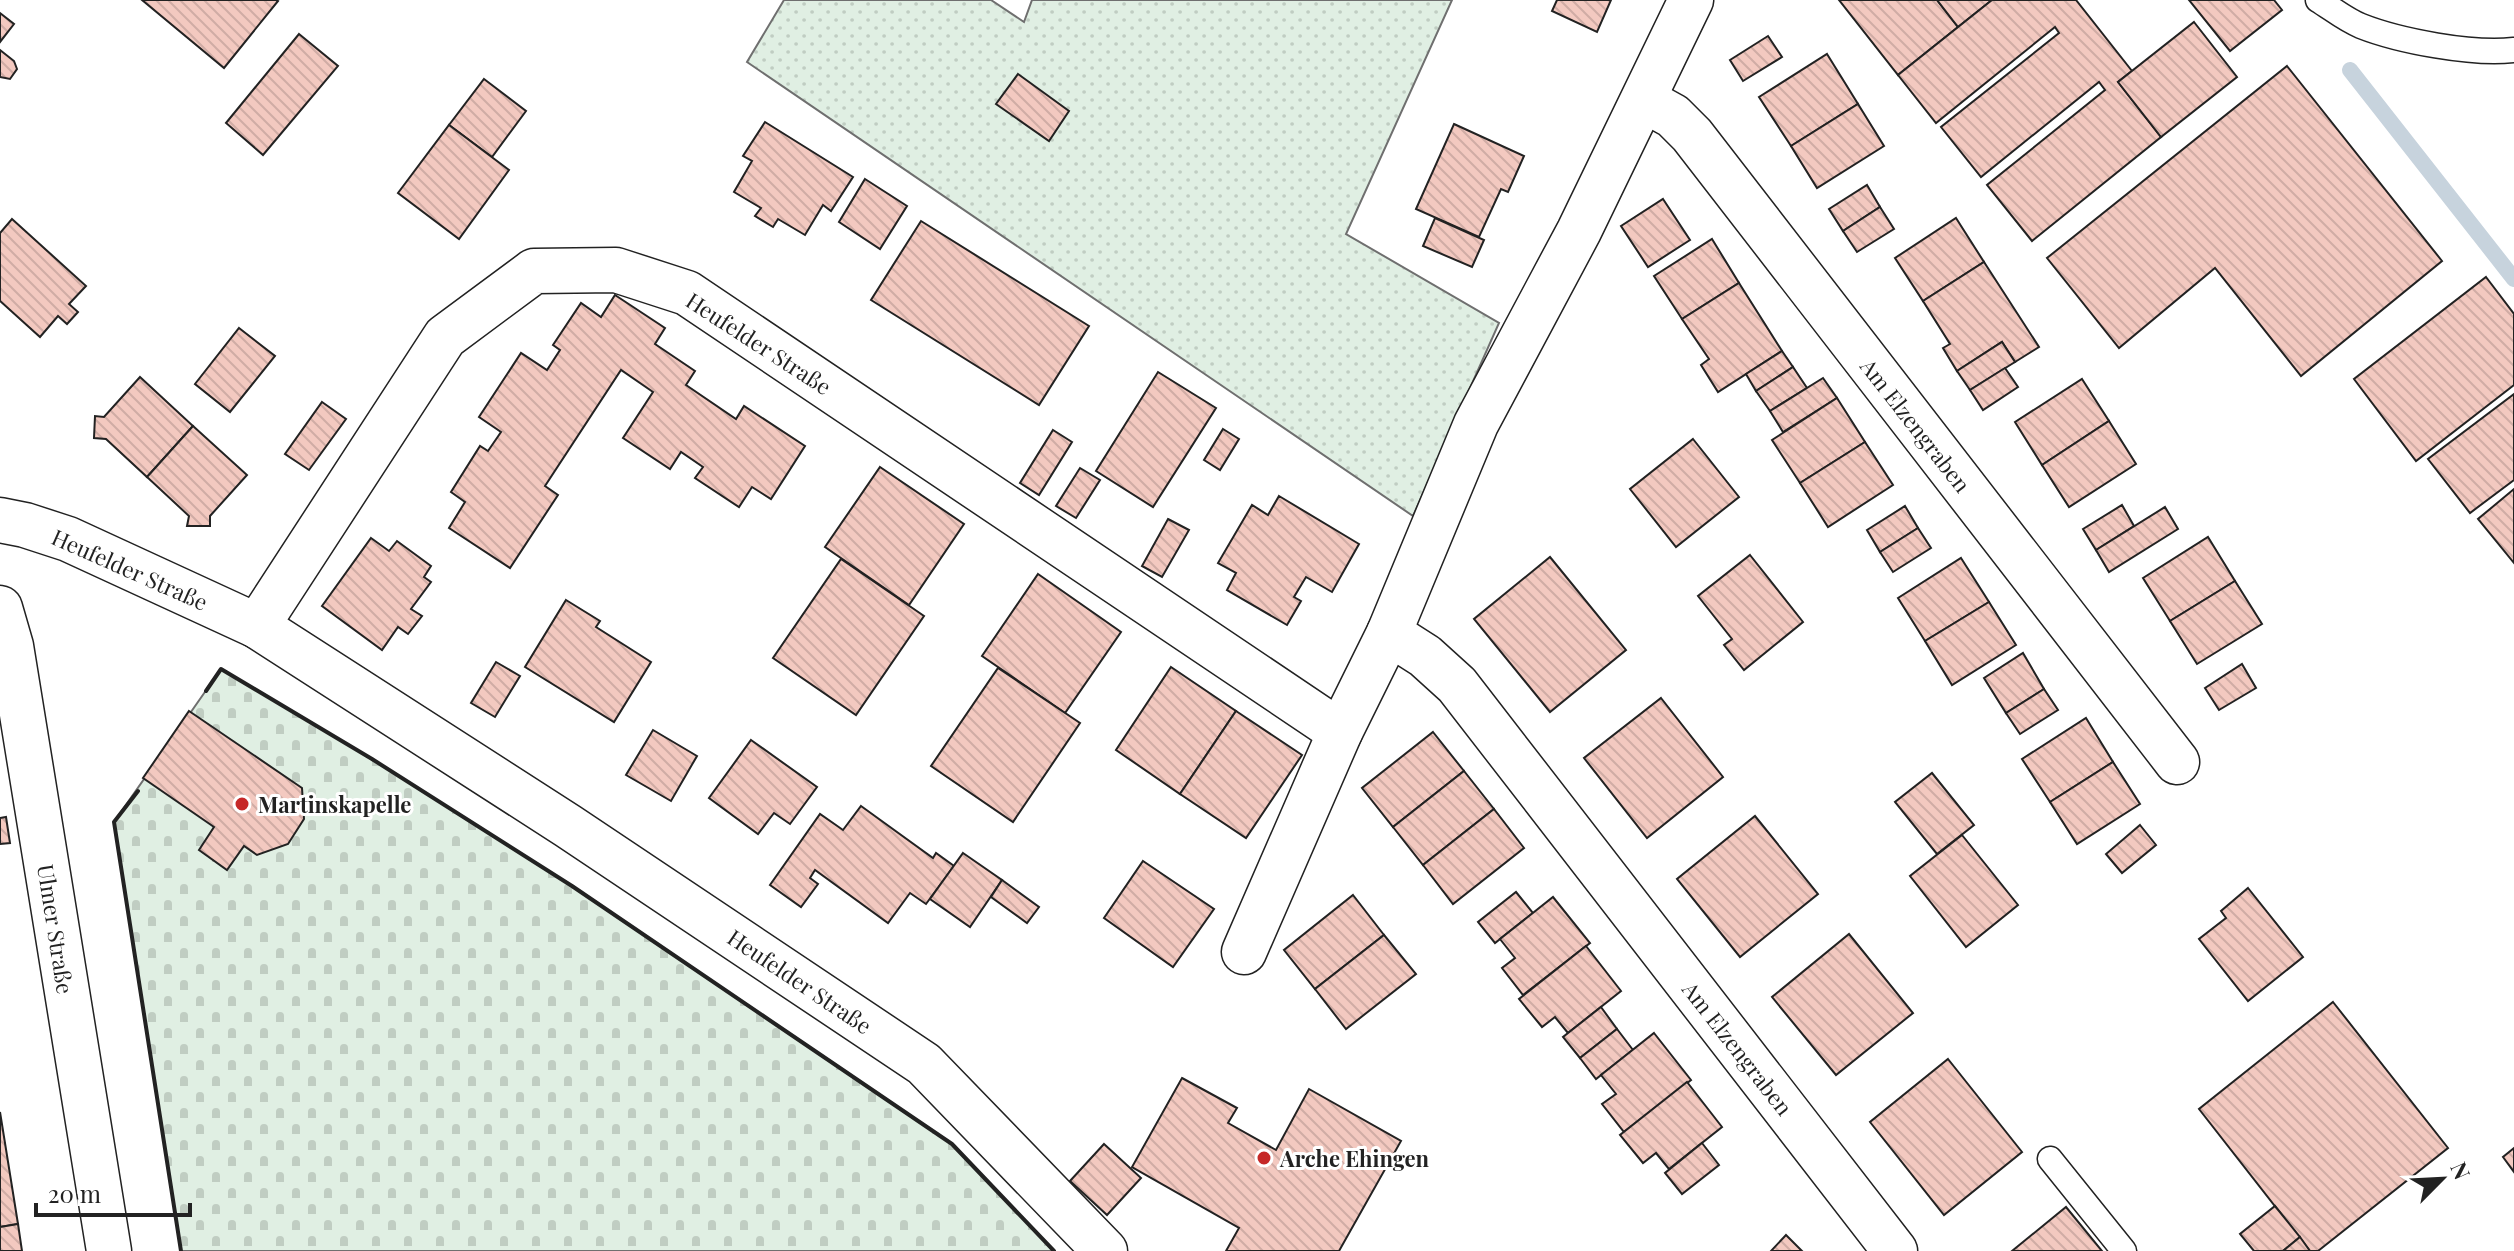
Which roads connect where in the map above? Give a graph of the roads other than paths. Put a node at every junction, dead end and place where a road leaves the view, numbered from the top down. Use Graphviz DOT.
graph roads {
  1 [pos="1691,0"];
  2 [pos="2318,0"];
  3 [pos="2514,50"];
  4 [pos="1644,100"];
  5 [pos="0,520"];
  6 [pos="0,608"];
  7 [pos="257,626"];
  8 [pos="1389,633"];
  9 [pos="1340,732"];
  10 [pos="2177,762"];
  11 [pos="1244,952"];
  12 [pos="2050,1159"];
  13 [pos="109,1251"];
  14 [pos="1105,1251"];
  15 [pos="1895,1251"];
  16 [pos="2124,1251"];
  1 -- 4 [label="street"];
  2 -- 3 [label="lane"];
  4 -- 8 [label="street"];
  4 -- 10 [label="street, Am Elzengraben"];
  5 -- 7 [label="street, Heufelder Straße"];
  6 -- 13 [label="street, Ulmer Straße"];
  7 -- 9 [label="street, Heufelder Straße"];
  7 -- 14 [label="street, Heufelder Straße"];
  8 -- 9 [label="street"];
  8 -- 15 [label="street, Am Elzengraben"];
  9 -- 11 [label="street"];
  12 -- 16 [label="lane"];
}
